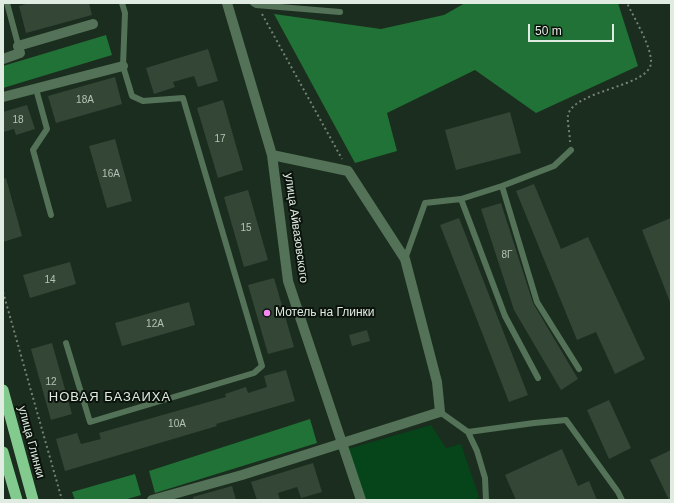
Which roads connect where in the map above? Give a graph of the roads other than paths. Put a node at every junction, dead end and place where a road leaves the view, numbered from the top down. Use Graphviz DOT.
graph roads {
  1 [pos="7,3"];
  2 [pos="122,3"];
  3 [pos="227,3"];
  4 [pos="255,4"];
  5 [pos="340,12"];
  6 [pos="93,24"];
  7 [pos="19,50"];
  8 [pos="3,59"];
  9 [pos="123,66"];
  10 [pos="36,89"];
  11 [pos="3,97"];
  12 [pos="571,150"];
  13 [pos="272,154"];
  14 [pos="502,186"];
  15 [pos="462,199"];
  16 [pos="51,215"];
  17 [pos="405,259"];
  18 [pos="66,343"];
  19 [pos="579,369"];
  20 [pos="538,378"];
  21 [pos="3,390"];
  22 [pos="440,412"];
  23 [pos="468,432"];
  24 [pos="342,442"];
  25 [pos="3,452"];
  26 [pos="17,500"];
  27 [pos="33,500"];
  28 [pos="152,500"];
  29 [pos="360,500"];
  30 [pos="486,500"];
  31 [pos="622,500"];
  1 -- 7 [label="lane"];
  2 -- 9 [label="lane"];
  3 -- 13 [label="street, улица Айвазовского"];
  4 -- 5 [label="lane"];
  6 -- 7 [label="street"];
  7 -- 8 [label="street"];
  9 -- 10 [label="street"];
  9 -- 18 [label="lane"];
  10 -- 11 [label="street"];
  10 -- 16 [label="lane"];
  12 -- 14 [label="lane"];
  13 -- 17 [label="street"];
  13 -- 24 [label="street, улица Айвазовского"];
  14 -- 15 [label="lane"];
  14 -- 19 [label="lane"];
  15 -- 17 [label="lane"];
  15 -- 20 [label="lane"];
  17 -- 22 [label="street"];
  21 -- 27 [label="highway, улица Глинки"];
  22 -- 23 [label="lane"];
  22 -- 24 [label="street"];
  23 -- 30 [label="lane"];
  23 -- 31 [label="lane"];
  24 -- 28 [label="street"];
  24 -- 29 [label="street, улица Айвазовского"];
  25 -- 26 [label="highway"];
}
